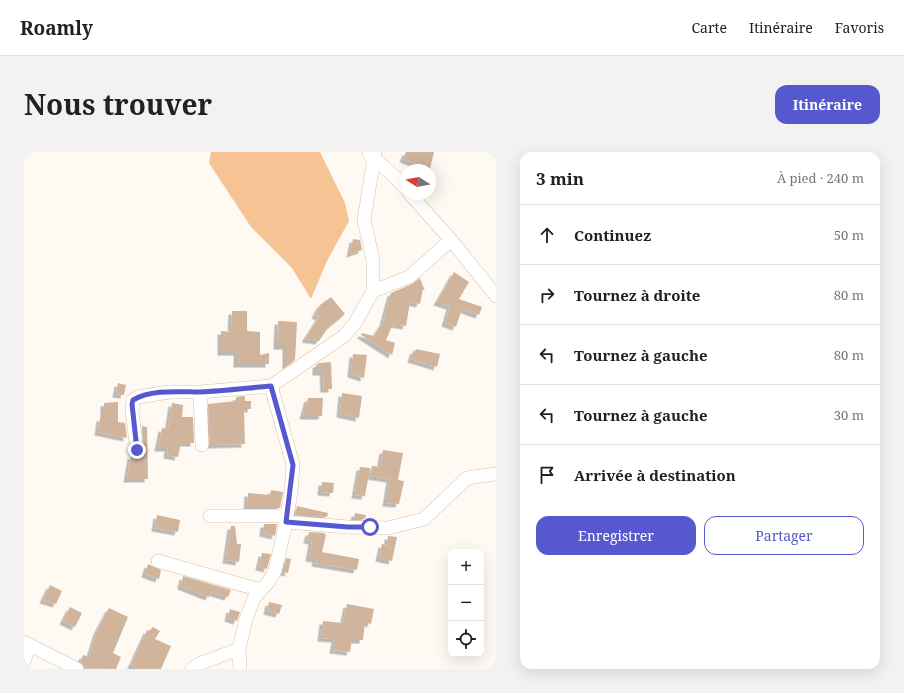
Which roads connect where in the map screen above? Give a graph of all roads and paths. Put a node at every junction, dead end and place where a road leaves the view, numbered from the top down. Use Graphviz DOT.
graph roads {
  1 [pos="372,154"];
  2 [pos="400,183"];
  3 [pos="415,200"];
  4 [pos="451,240"];
  5 [pos="372,291"];
  6 [pos="496,296"];
  7 [pos="271,386"];
  8 [pos="200,392"];
  9 [pos="202,445"];
  10 [pos="137,450"];
  11 [pos="496,474"];
  12 [pos="210,516"];
  13 [pos="287,519"];
  14 [pos="158,561"];
  15 [pos="260,590"];
  16 [pos="27,644"];
  17 [pos="239,649"];
  18 [pos="24,660"];
  19 [pos="77,669"];
  20 [pos="192,669"];
  21 [pos="240,669"];
  1 -- 2 [label="street"];
  1 -- 5 [label="street"];
  3 -- 4 [label="street"];
  4 -- 5 [label="street"];
  4 -- 6 [label="street"];
  5 -- 7 [label="street"];
  7 -- 8 [label="street"];
  7 -- 13 [label="street"];
  8 -- 9 [label="street"];
  8 -- 10 [label="street"];
  11 -- 13 [label="street"];
  12 -- 13 [label="street"];
  13 -- 15 [label="street"];
  14 -- 15 [label="street"];
  15 -- 17 [label="street"];
  16 -- 18 [label="street"];
  16 -- 19 [label="street"];
  17 -- 20 [label="street"];
  17 -- 21 [label="street"];
}
